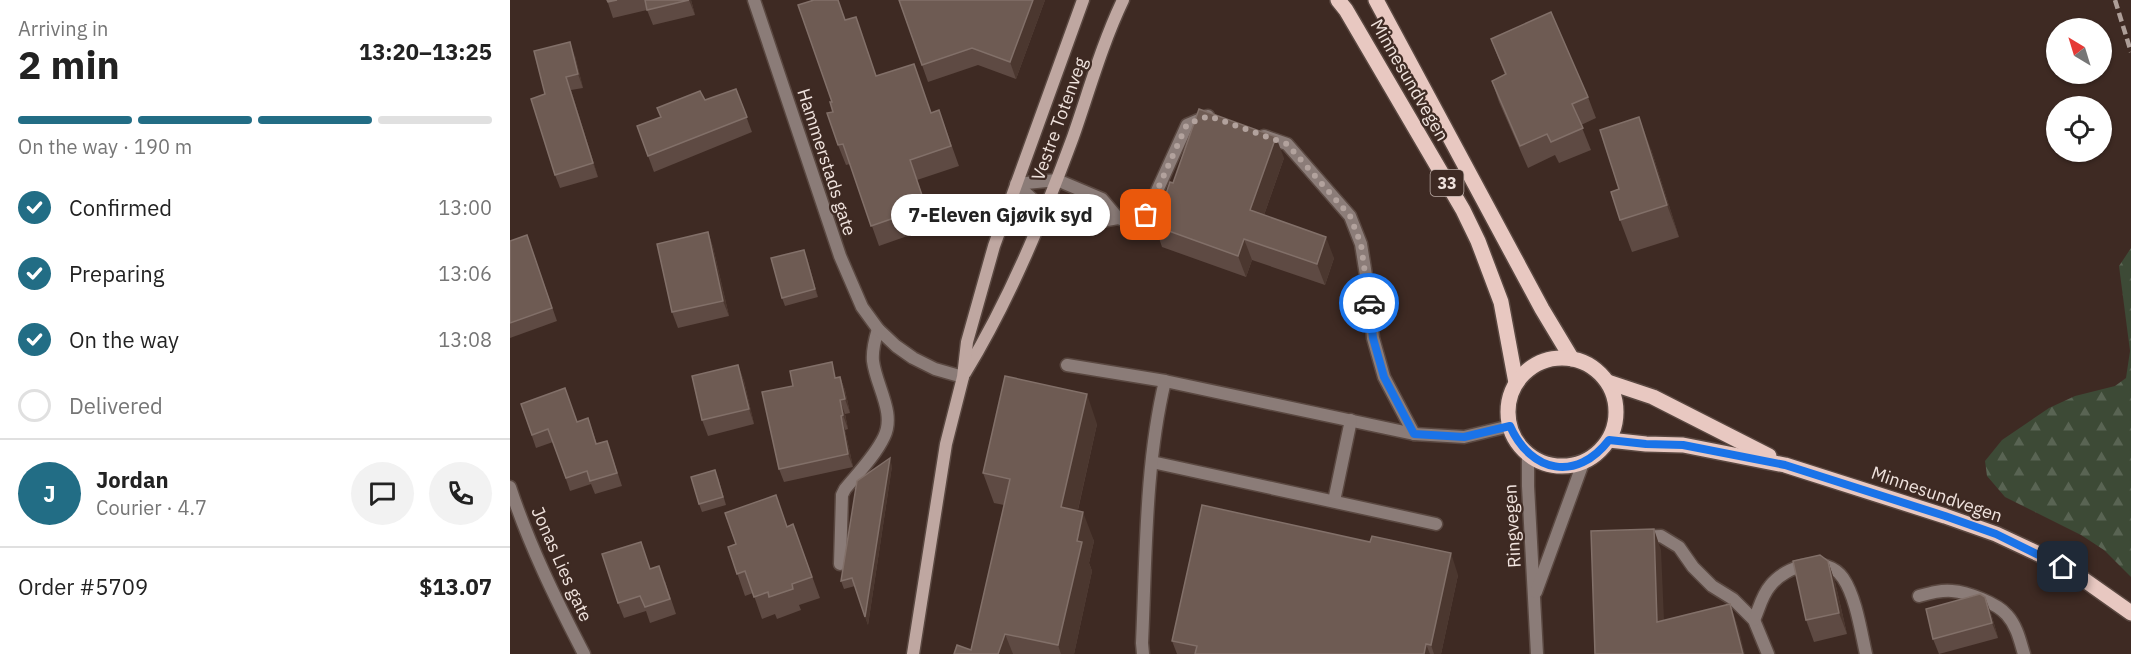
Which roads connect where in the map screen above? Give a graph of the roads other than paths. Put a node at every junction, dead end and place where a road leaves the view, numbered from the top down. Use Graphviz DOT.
graph roads {
  1 [pos="754,0"];
  2 [pos="1083,0"];
  3 [pos="1123,0"];
  4 [pos="1338,0"];
  5 [pos="1377,1"];
  6 [pos="1220,120"];
  7 [pos="1253,132"];
  8 [pos="1057,180"];
  9 [pos="1016,184"];
  10 [pos="1045,211"];
  11 [pos="1118,218"];
  12 [pos="878,329"];
  13 [pos="1572,359"];
  14 [pos="1067,364"];
  15 [pos="963,377"];
  16 [pos="1165,381"];
  17 [pos="1608,382"];
  18 [pos="1516,383"];
  19 [pos="1351,420"];
  20 [pos="1510,426"];
  21 [pos="1414,434"];
  22 [pos="1609,440"];
  23 [pos="1528,454"];
  24 [pos="1152,462"];
  25 [pos="1583,463"];
  26 [pos="1785,465"];
  27 [pos="510,487"];
  28 [pos="1334,501"];
  29 [pos="1436,524"];
  30 [pos="1627,538"];
  31 [pos="840,564"];
  32 [pos="1535,596"];
  33 [pos="1919,596"];
  34 [pos="2131,613"];
  35 [pos="1754,620"];
  36 [pos="584,654"];
  37 [pos="913,654"];
  38 [pos="1143,654"];
  39 [pos="1537,654"];
  40 [pos="1768,654"];
  41 [pos="1866,654"];
  42 [pos="2024,654"];
  1 -- 12 [label="street, Hammerstads gate"];
  2 -- 9 [label="main road, Vestre Totenveg"];
  3 -- 8 [label="main road, Vestre Totenveg"];
  4 -- 18 [label="main road, Minnesundvegen / 33"];
  5 -- 13 [label="main road, Minnesundvegen / 33"];
  6 -- 11 [label="street"];
  7 -- 21 [label="street"];
  8 -- 9 [label="street"];
  8 -- 10 [label="main road, Vestre Totenveg"];
  8 -- 11 [label="street"];
  9 -- 10 [label="street"];
  9 -- 15 [label="main road, Vestre Totenveg"];
  10 -- 11 [label="street"];
  10 -- 15 [label="main road, Vestre Totenveg"];
  12 -- 15 [label="street, Hammerstads gate"];
  12 -- 31 [label="street"];
  13 -- 17 [label="main road, Minnesundvegen"];
  13 -- 18 [label="main road"];
  14 -- 16 [label="street"];
  15 -- 37 [label="main road, Vestre Totenveg"];
  16 -- 19 [label="street"];
  16 -- 24 [label="street"];
  17 -- 22 [label="main road"];
  17 -- 26 [label="main road, Minnesundvegen"];
  18 -- 20 [label="main road, Minnesundvegen / 33"];
  19 -- 21 [label="street"];
  19 -- 28 [label="street"];
  20 -- 21 [label="street"];
  20 -- 23 [label="main road"];
  22 -- 25 [label="main road"];
  22 -- 26 [label="main road, Minnesundvegen"];
  23 -- 25 [label="main road"];
  23 -- 32 [label="street, Ringvegen"];
  24 -- 28 [label="street"];
  24 -- 38 [label="street"];
  25 -- 32 [label="street, Ringvegen"];
  26 -- 34 [label="main road, Minnesundvegen"];
  27 -- 36 [label="street, Jonas Lies gate"];
  28 -- 29 [label="street"];
  30 -- 35 [label="street"];
  32 -- 39 [label="street, Ringvegen"];
  33 -- 42 [label="street"];
  35 -- 40 [label="street"];
  35 -- 41 [label="street"];
}
